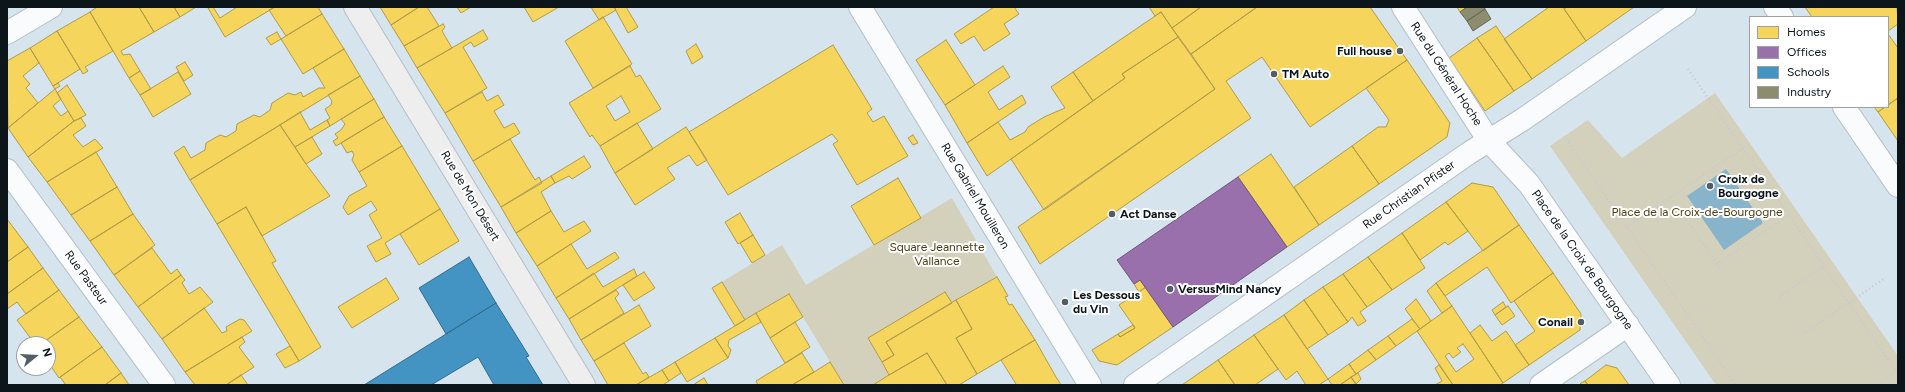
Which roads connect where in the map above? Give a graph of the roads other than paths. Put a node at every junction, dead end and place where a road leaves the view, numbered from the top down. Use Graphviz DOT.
graph roads {
  1 [pos="51,7"];
  2 [pos="355,7"];
  3 [pos="860,7"];
  4 [pos="1403,7"];
  5 [pos="1685,7"];
  6 [pos="1775,7"];
  7 [pos="1781,16"];
  8 [pos="7,33"];
  9 [pos="1845,108"];
  10 [pos="1489,141"];
  11 [pos="7,170"];
  12 [pos="1898,186"];
  13 [pos="1628,325"];
  14 [pos="164,385"];
  15 [pos="584,385"];
  16 [pos="1090,385"];
  17 [pos="1135,385"];
  18 [pos="1541,385"];
  19 [pos="1669,385"];
  1 -- 8 [label="street"];
  2 -- 15 [label="main road, Rue de Mon Désert"];
  3 -- 16 [label="street, Rue Gabriel Mouilleron"];
  4 -- 10 [label="street, Rue du Général Hoche"];
  5 -- 10 [label="street, Rue Christian Pfister"];
  6 -- 7 [label="street"];
  9 -- 12 [label="street"];
  10 -- 13 [label="street, Place de la Croix de Bourgogne"];
  10 -- 17 [label="street, Rue Christian Pfister"];
  11 -- 14 [label="street, Rue Pasteur"];
  13 -- 18 [label="street"];
  13 -- 19 [label="street, Place de la Croix de Bourgogne"];
}
